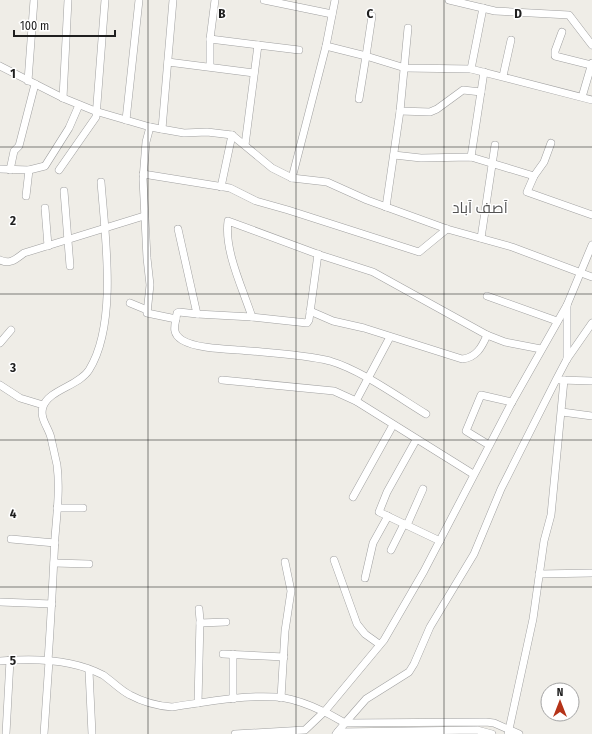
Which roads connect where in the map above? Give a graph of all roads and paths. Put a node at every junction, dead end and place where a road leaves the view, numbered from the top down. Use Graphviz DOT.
graph roads {
  1 [pos="34,0"];
  2 [pos="68,0"];
  3 [pos="105,0"];
  4 [pos="139,0"];
  5 [pos="173,0"];
  6 [pos="215,0"];
  7 [pos="264,0"];
  8 [pos="335,0"];
  9 [pos="449,0"];
  10 [pos="483,8"];
  11 [pos="332,14"];
  12 [pos="372,16"];
  13 [pos="408,28"];
  14 [pos="562,32"];
  15 [pos="210,38"];
  16 [pos="511,40"];
  17 [pos="258,45"];
  18 [pos="592,45"];
  19 [pos="326,46"];
  20 [pos="299,50"];
  21 [pos="366,56"];
  22 [pos="168,62"];
  23 [pos="592,64"];
  24 [pos="210,66"];
  25 [pos="0,68"];
  26 [pos="405,68"];
  27 [pos="471,69"];
  28 [pos="484,72"];
  29 [pos="254,73"];
  30 [pos="503,76"];
  31 [pos="28,81"];
  32 [pos="35,84"];
  33 [pos="481,92"];
  34 [pos="582,97"];
  35 [pos="63,98"];
  36 [pos="359,99"];
  37 [pos="592,100"];
  38 [pos="79,105"];
  39 [pos="400,110"];
  40 [pos="95,111"];
  41 [pos="126,120"];
  42 [pos="150,127"];
  43 [pos="162,129"];
  44 [pos="232,135"];
  45 [pos="551,143"];
  46 [pos="245,145"];
  47 [pos="495,145"];
  48 [pos="394,155"];
  49 [pos="471,157"];
  50 [pos="493,162"];
  51 [pos="0,169"];
  52 [pos="10,170"];
  53 [pos="29,170"];
  54 [pos="59,170"];
  55 [pos="143,174"];
  56 [pos="534,176"];
  57 [pos="292,178"];
  58 [pos="101,182"];
  59 [pos="221,187"];
  60 [pos="64,191"];
  61 [pos="26,196"];
  62 [pos="386,207"];
  63 [pos="45,208"];
  64 [pos="592,215"];
  65 [pos="144,216"];
  66 [pos="105,228"];
  67 [pos="178,229"];
  68 [pos="447,229"];
  69 [pos="481,238"];
  70 [pos="68,239"];
  71 [pos="592,245"];
  72 [pos="48,246"];
  73 [pos="318,254"];
  74 [pos="0,260"];
  75 [pos="70,266"];
  76 [pos="581,272"];
  77 [pos="592,277"];
  78 [pos="487,296"];
  79 [pos="130,303"];
  80 [pos="567,305"];
  81 [pos="147,310"];
  82 [pos="310,311"];
  83 [pos="197,314"];
  84 [pos="252,317"];
  85 [pos="176,319"];
  86 [pos="557,321"];
  87 [pos="592,323"];
  88 [pos="12,330"];
  89 [pos="487,335"];
  90 [pos="390,337"];
  91 [pos="0,343"];
  92 [pos="541,349"];
  93 [pos="567,359"];
  94 [pos="368,378"];
  95 [pos="222,380"];
  96 [pos="556,380"];
  97 [pos="564,380"];
  98 [pos="592,381"];
  99 [pos="0,385"];
  100 [pos="356,401"];
  101 [pos="512,402"];
  102 [pos="43,406"];
  103 [pos="562,412"];
  104 [pos="426,414"];
  105 [pos="592,416"];
  106 [pos="393,425"];
  107 [pos="416,440"];
  108 [pos="489,445"];
  109 [pos="473,474"];
  110 [pos="423,489"];
  111 [pos="353,497"];
  112 [pos="57,508"];
  113 [pos="83,508"];
  114 [pos="388,516"];
  115 [pos="406,524"];
  116 [pos="11,539"];
  117 [pos="440,541"];
  118 [pos="55,543"];
  119 [pos="391,550"];
  120 [pos="334,560"];
  121 [pos="285,562"];
  122 [pos="54,563"];
  123 [pos="90,564"];
  124 [pos="592,573"];
  125 [pos="539,574"];
  126 [pos="365,578"];
  127 [pos="0,602"];
  128 [pos="52,604"];
  129 [pos="199,609"];
  130 [pos="226,622"];
  131 [pos="200,623"];
  132 [pos="379,644"];
  133 [pos="223,654"];
  134 [pos="232,654"];
  135 [pos="284,657"];
  136 [pos="10,660"];
  137 [pos="0,661"];
  138 [pos="49,661"];
  139 [pos="89,671"];
  140 [pos="281,698"];
  141 [pos="233,699"];
  142 [pos="198,703"];
  143 [pos="325,711"];
  144 [pos="345,723"];
  145 [pos="509,732"];
  146 [pos="277,733"];
  147 [pos="337,733"];
  148 [pos="417,733"];
  149 [pos="6,734"];
  150 [pos="44,734"];
  151 [pos="92,734"];
  152 [pos="235,734"];
  153 [pos="492,734"];
  154 [pos="519,734"];
  1 -- 31 [label="street"];
  2 -- 35 [label="street"];
  3 -- 40 [label="street"];
  4 -- 41 [label="street"];
  5 -- 22 [label="street"];
  6 -- 15 [label="street"];
  7 -- 11 [label="street"];
  8 -- 11 [label="street"];
  9 -- 10 [label="street"];
  10 -- 18 [label="street"];
  10 -- 27 [label="street"];
  11 -- 19 [label="street"];
  12 -- 21 [label="street"];
  13 -- 26 [label="street"];
  14 -- 23 [label="street"];
  15 -- 17 [label="street"];
  15 -- 24 [label="street"];
  16 -- 30 [label="street"];
  17 -- 20 [label="street"];
  17 -- 29 [label="street"];
  19 -- 21 [label="street"];
  19 -- 57 [label="street"];
  21 -- 26 [label="street"];
  21 -- 36 [label="street"];
  22 -- 24 [label="street"];
  22 -- 43 [label="street"];
  23 -- 34 [label="street"];
  24 -- 29 [label="street"];
  25 -- 31 [label="street"];
  26 -- 27 [label="street"];
  26 -- 39 [label="street"];
  27 -- 28 [label="street"];
  28 -- 30 [label="street"];
  28 -- 33 [label="street"];
  29 -- 46 [label="street"];
  30 -- 34 [label="street"];
  31 -- 32 [label="street"];
  32 -- 35 [label="street"];
  32 -- 52 [label="street"];
  33 -- 39 [label="street"];
  33 -- 49 [label="street"];
  34 -- 37 [label="street"];
  35 -- 38 [label="street"];
  38 -- 40 [label="street"];
  38 -- 53 [label="street"];
  39 -- 48 [label="street"];
  40 -- 41 [label="street"];
  40 -- 54 [label="street"];
  41 -- 42 [label="street"];
  42 -- 43 [label="street"];
  42 -- 55 [label="street"];
  43 -- 44 [label="street"];
  44 -- 46 [label="street"];
  44 -- 59 [label="street"];
  45 -- 56 [label="street"];
  46 -- 57 [label="street"];
  47 -- 50 [label="street"];
  48 -- 49 [label="street"];
  48 -- 62 [label="street"];
  49 -- 50 [label="street"];
  50 -- 56 [label="street"];
  50 -- 69 [label="street"];
  51 -- 52 [label="street"];
  52 -- 53 [label="street"];
  53 -- 61 [label="street"];
  55 -- 59 [label="street"];
  55 -- 65 [label="street"];
  56 -- 64 [label="street"];
  57 -- 62 [label="street"];
  58 -- 66 [label="street"];
  59 -- 68 [label="street"];
  60 -- 70 [label="street"];
  62 -- 68 [label="street"];
  63 -- 72 [label="street"];
  65 -- 66 [label="street"];
  65 -- 81 [label="street"];
  66 -- 70 [label="street"];
  66 -- 102 [label="street"];
  67 -- 83 [label="street"];
  68 -- 69 [label="street"];
  69 -- 76 [label="street"];
  70 -- 72 [label="street"];
  70 -- 75 [label="street"];
  71 -- 76 [label="street"];
  72 -- 74 [label="street"];
  73 -- 82 [label="street"];
  73 -- 84 [label="street"];
  73 -- 89 [label="street"];
  76 -- 77 [label="street"];
  76 -- 80 [label="street"];
  78 -- 86 [label="street"];
  79 -- 81 [label="street"];
  80 -- 86 [label="street"];
  80 -- 93 [label="street"];
  81 -- 85 [label="street"];
  82 -- 84 [label="street"];
  82 -- 90 [label="street"];
  83 -- 84 [label="street"];
  83 -- 85 [label="street"];
  85 -- 94 [label="street"];
  86 -- 92 [label="street"];
  87 -- 93 [label="street"];
  88 -- 91 [label="street"];
  89 -- 90 [label="street"];
  89 -- 92 [label="street"];
  90 -- 94 [label="street"];
  92 -- 101 [label="street"];
  93 -- 96 [label="street"];
  94 -- 100 [label="street"];
  94 -- 104 [label="street"];
  95 -- 100 [label="street"];
  96 -- 97 [label="street"];
  96 -- 144 [label="street"];
  97 -- 98 [label="street"];
  97 -- 103 [label="street"];
  99 -- 102 [label="street"];
  100 -- 106 [label="street"];
  101 -- 108 [label="street"];
  101 -- 108 [label="street"];
  102 -- 112 [label="street"];
  103 -- 105 [label="street"];
  103 -- 125 [label="street"];
  106 -- 107 [label="street"];
  106 -- 111 [label="street"];
  107 -- 109 [label="street"];
  107 -- 114 [label="street"];
  108 -- 109 [label="street"];
  109 -- 117 [label="street"];
  110 -- 115 [label="street"];
  112 -- 113 [label="street"];
  112 -- 118 [label="street"];
  114 -- 115 [label="street"];
  114 -- 126 [label="street"];
  115 -- 117 [label="street"];
  115 -- 119 [label="street"];
  116 -- 118 [label="street"];
  117 -- 132 [label="street"];
  118 -- 122 [label="street"];
  120 -- 132 [label="street"];
  121 -- 135 [label="street"];
  122 -- 123 [label="street"];
  122 -- 128 [label="street"];
  124 -- 125 [label="street"];
  125 -- 145 [label="street"];
  127 -- 128 [label="street"];
  128 -- 138 [label="street"];
  129 -- 131 [label="street"];
  130 -- 131 [label="street"];
  131 -- 142 [label="street"];
  132 -- 143 [label="street"];
  133 -- 134 [label="street"];
  134 -- 135 [label="street"];
  134 -- 141 [label="street"];
  135 -- 140 [label="street"];
  136 -- 137 [label="street"];
  136 -- 138 [label="street"];
  136 -- 149 [label="street"];
  138 -- 139 [label="street"];
  138 -- 150 [label="street"];
  139 -- 142 [label="street"];
  139 -- 151 [label="street"];
  140 -- 141 [label="street"];
  140 -- 143 [label="street"];
  141 -- 142 [label="street"];
  143 -- 144 [label="street"];
  143 -- 146 [label="street"];
  144 -- 145 [label="street"];
  144 -- 147 [label="street"];
  145 -- 154 [label="street"];
  146 -- 152 [label="street"];
  147 -- 148 [label="street"];
  148 -- 153 [label="street"];
}
